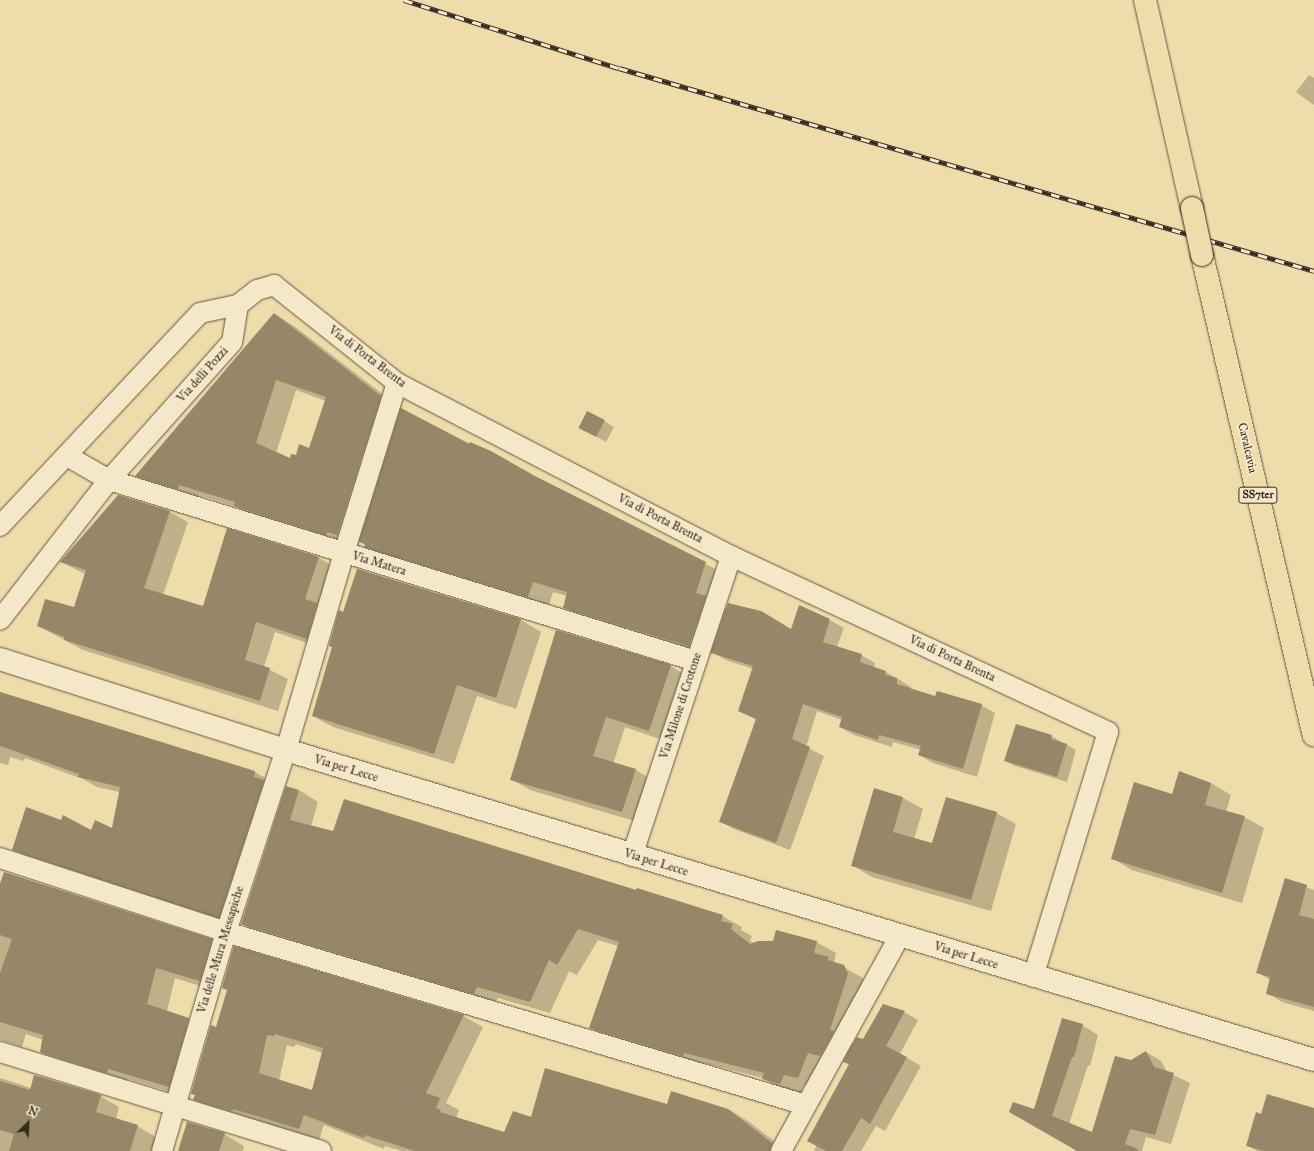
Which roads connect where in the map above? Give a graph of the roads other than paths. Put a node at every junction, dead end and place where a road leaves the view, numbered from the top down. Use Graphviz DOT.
graph roads {
  1 [pos="1145,0"];
  2 [pos="238,304"];
  3 [pos="397,383"];
  4 [pos="68,456"];
  5 [pos="109,480"];
  6 [pos="0,526"];
  7 [pos="344,552"];
  8 [pos="731,556"];
  9 [pos="0,620"];
  10 [pos="0,659"];
  11 [pos="696,661"];
  12 [pos="1314,735"];
  13 [pos="286,750"];
  14 [pos="632,856"];
  15 [pos="0,858"];
  16 [pos="226,932"];
  17 [pos="900,935"];
  18 [pos="1033,977"];
  19 [pos="0,1052"];
  20 [pos="1314,1060"];
  21 [pos="806,1105"];
  22 [pos="175,1106"];
  23 [pos="162,1151"];
  24 [pos="321,1151"];
  25 [pos="781,1151"];
  1 -- 12 [label="main road, Cavalcavia / SS7ter, bridge"];
  2 -- 3 [label="street, Via di Porta Brenta"];
  2 -- 4 [label="street"];
  2 -- 5 [label="street, Via delli Pozzi"];
  3 -- 7 [label="street, Via delle Mura Messapiche"];
  3 -- 8 [label="street, Via di Porta Brenta"];
  4 -- 5 [label="street, Via Matera"];
  4 -- 6 [label="street"];
  5 -- 7 [label="street, Via Matera"];
  5 -- 9 [label="street, Via delli Pozzi"];
  7 -- 11 [label="street, Via Matera"];
  7 -- 13 [label="street, Via delle Mura Messapiche"];
  8 -- 11 [label="street, Via Milone di Crotone"];
  8 -- 18 [label="street, Via di Porta Brenta"];
  10 -- 13 [label="street, Via per Lecce"];
  11 -- 14 [label="street, Via Milone di Crotone"];
  13 -- 14 [label="street, Via per Lecce"];
  13 -- 16 [label="street, Via delle Mura Messapiche"];
  14 -- 17 [label="street, Via per Lecce"];
  15 -- 16 [label="street"];
  16 -- 21 [label="street"];
  16 -- 22 [label="street, Via delle Mura Messapiche"];
  17 -- 18 [label="street, Via per Lecce"];
  17 -- 21 [label="street"];
  18 -- 20 [label="street, Via per Lecce"];
  19 -- 22 [label="street"];
  21 -- 25 [label="street"];
  22 -- 23 [label="street, Via delle Mura Messapiche"];
  22 -- 24 [label="street"];
}
